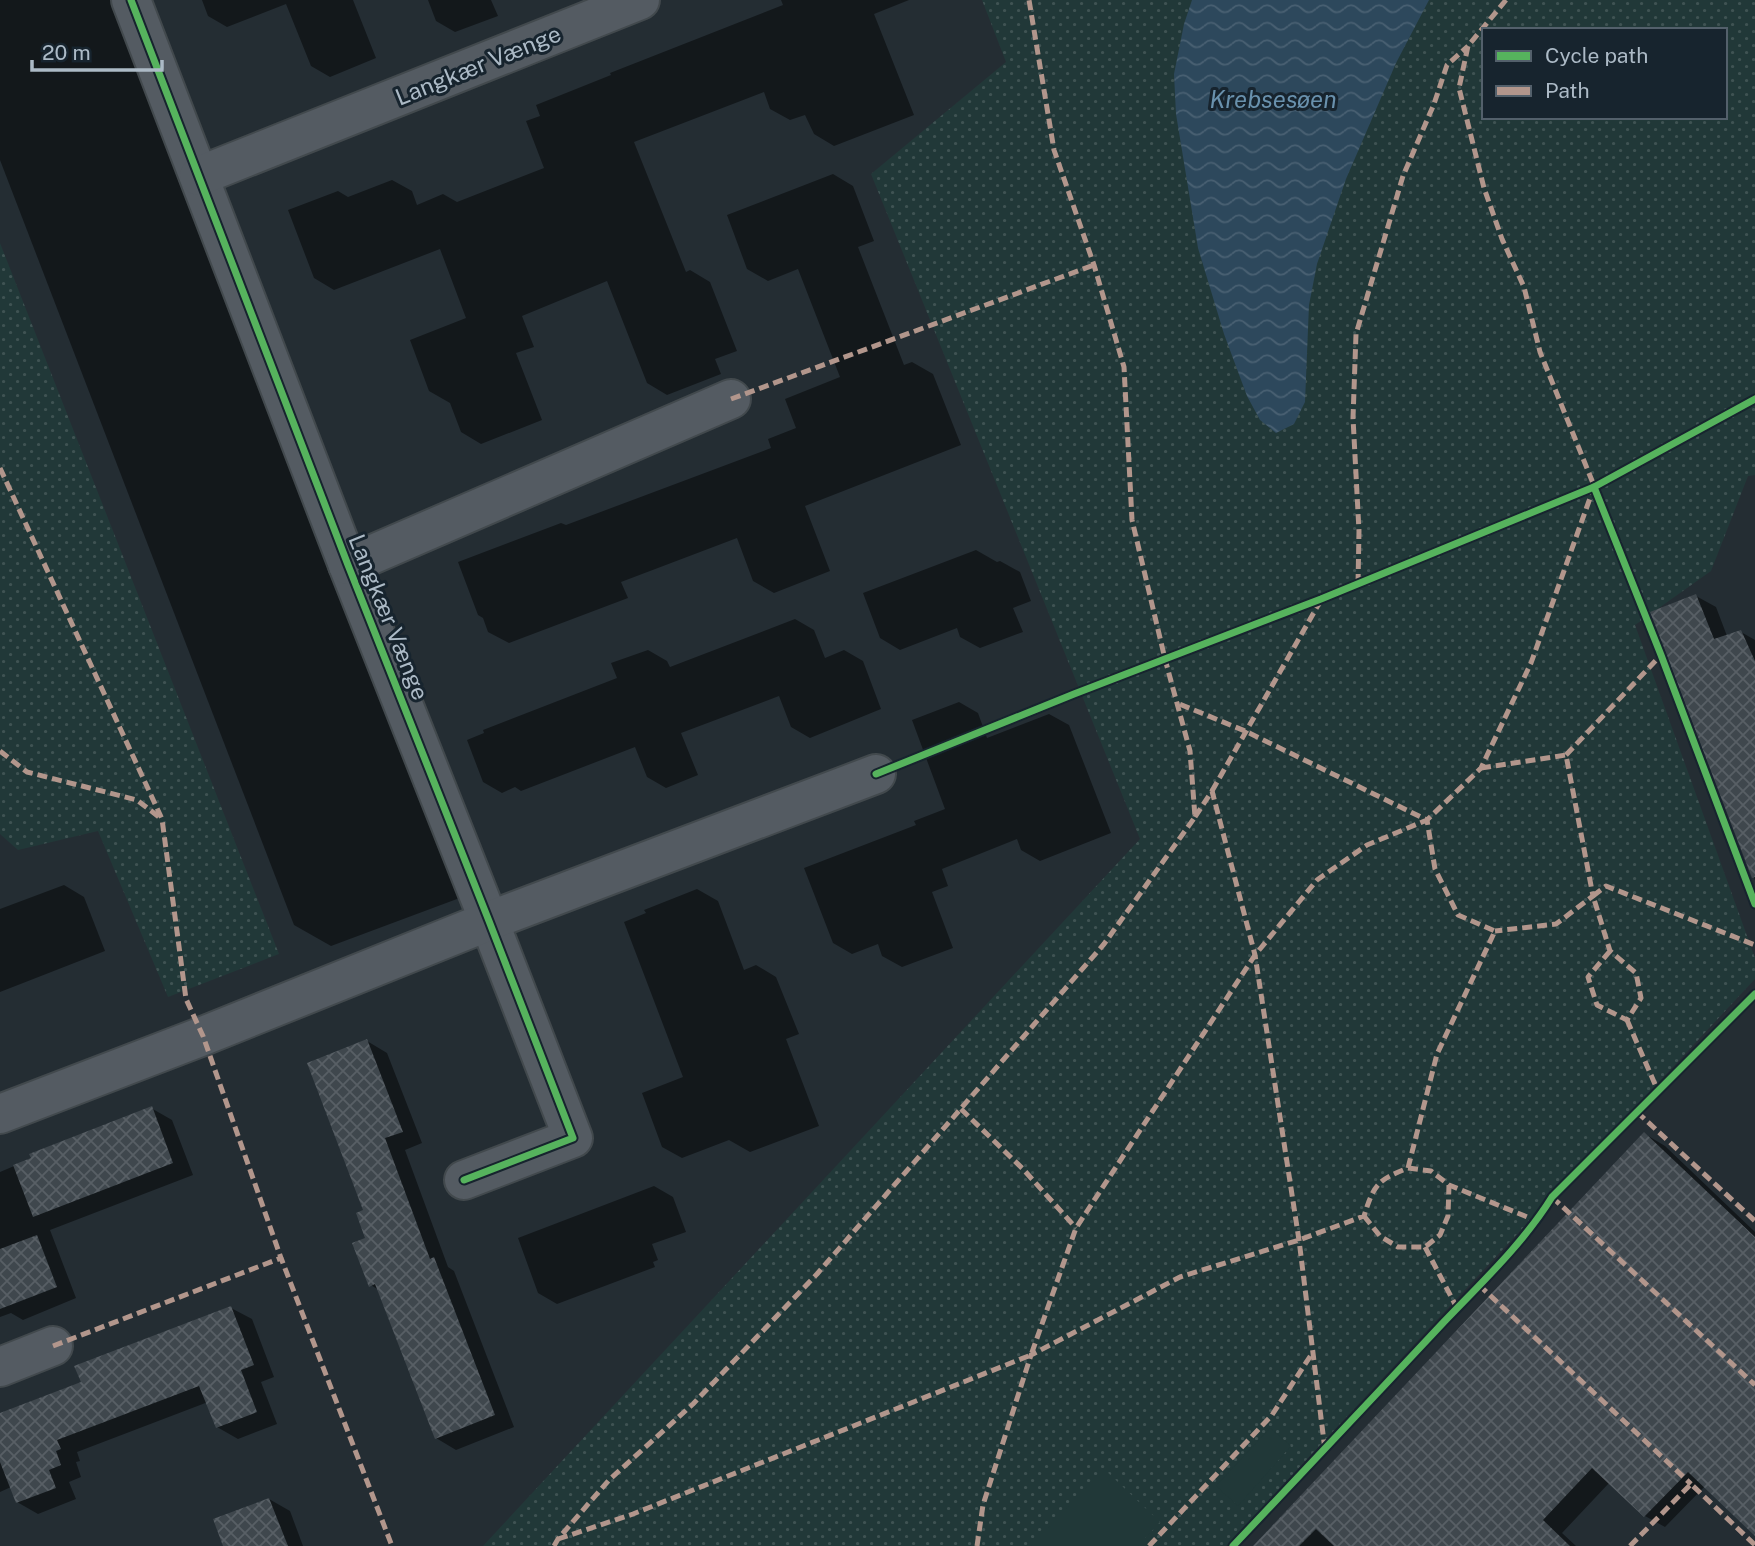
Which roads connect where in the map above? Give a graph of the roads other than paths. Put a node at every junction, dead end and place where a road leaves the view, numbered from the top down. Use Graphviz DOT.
graph roads {
  1 [pos="131,0"];
  2 [pos="640,0"];
  3 [pos="199,176"];
  4 [pos="732,399"];
  5 [pos="348,565"];
  6 [pos="876,774"];
  7 [pos="489,921"];
  8 [pos="0,1114"];
  9 [pos="464,1180"];
  10 [pos="52,1346"];
  11 [pos="0,1367"];
  1 -- 3 [label="street, Langkær Vænge"];
  2 -- 3 [label="street, Langkær Vænge"];
  3 -- 5 [label="street, Langkær Vænge"];
  4 -- 5 [label="street, Langkær Vænge"];
  5 -- 7 [label="street, Langkær Vænge"];
  6 -- 7 [label="street"];
  7 -- 8 [label="street"];
  7 -- 9 [label="street, Langkær Vænge"];
  10 -- 11 [label="street"];
}
